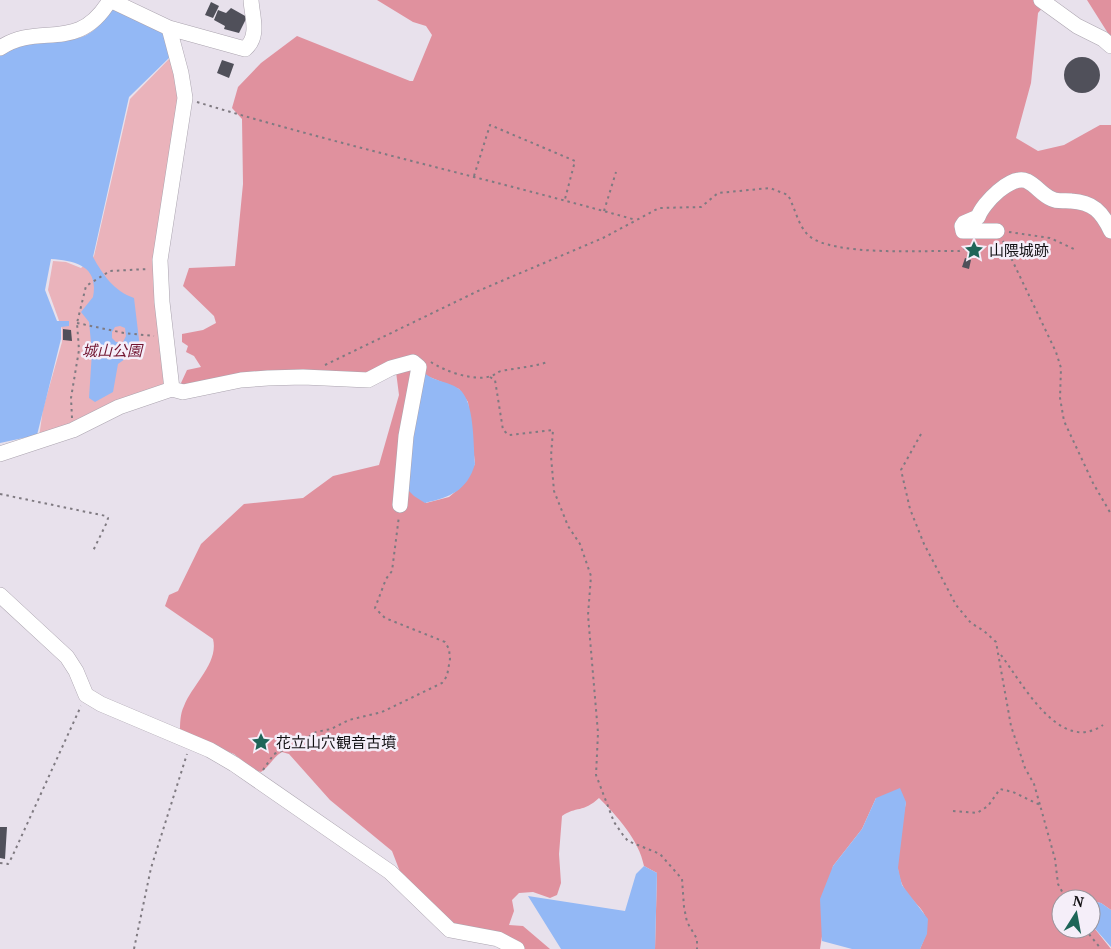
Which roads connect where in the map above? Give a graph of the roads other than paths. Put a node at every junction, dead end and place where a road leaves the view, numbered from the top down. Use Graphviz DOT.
graph roads {
  1 [pos="110,0"];
  2 [pos="251,0"];
  3 [pos="1041,0"];
  4 [pos="169,28"];
  5 [pos="1111,46"];
  6 [pos="0,48"];
  7 [pos="997,231"];
  8 [pos="1111,231"];
  9 [pos="172,389"];
  10 [pos="0,454"];
  11 [pos="400,505"];
  12 [pos="0,595"];
  13 [pos="517,949"];
  1 -- 4 [label="street"];
  1 -- 6 [label="street"];
  2 -- 4 [label="street"];
  3 -- 5 [label="street"];
  4 -- 9 [label="street"];
  7 -- 8 [label="street"];
  9 -- 10 [label="street"];
  9 -- 11 [label="street"];
  12 -- 13 [label="street"];
}
